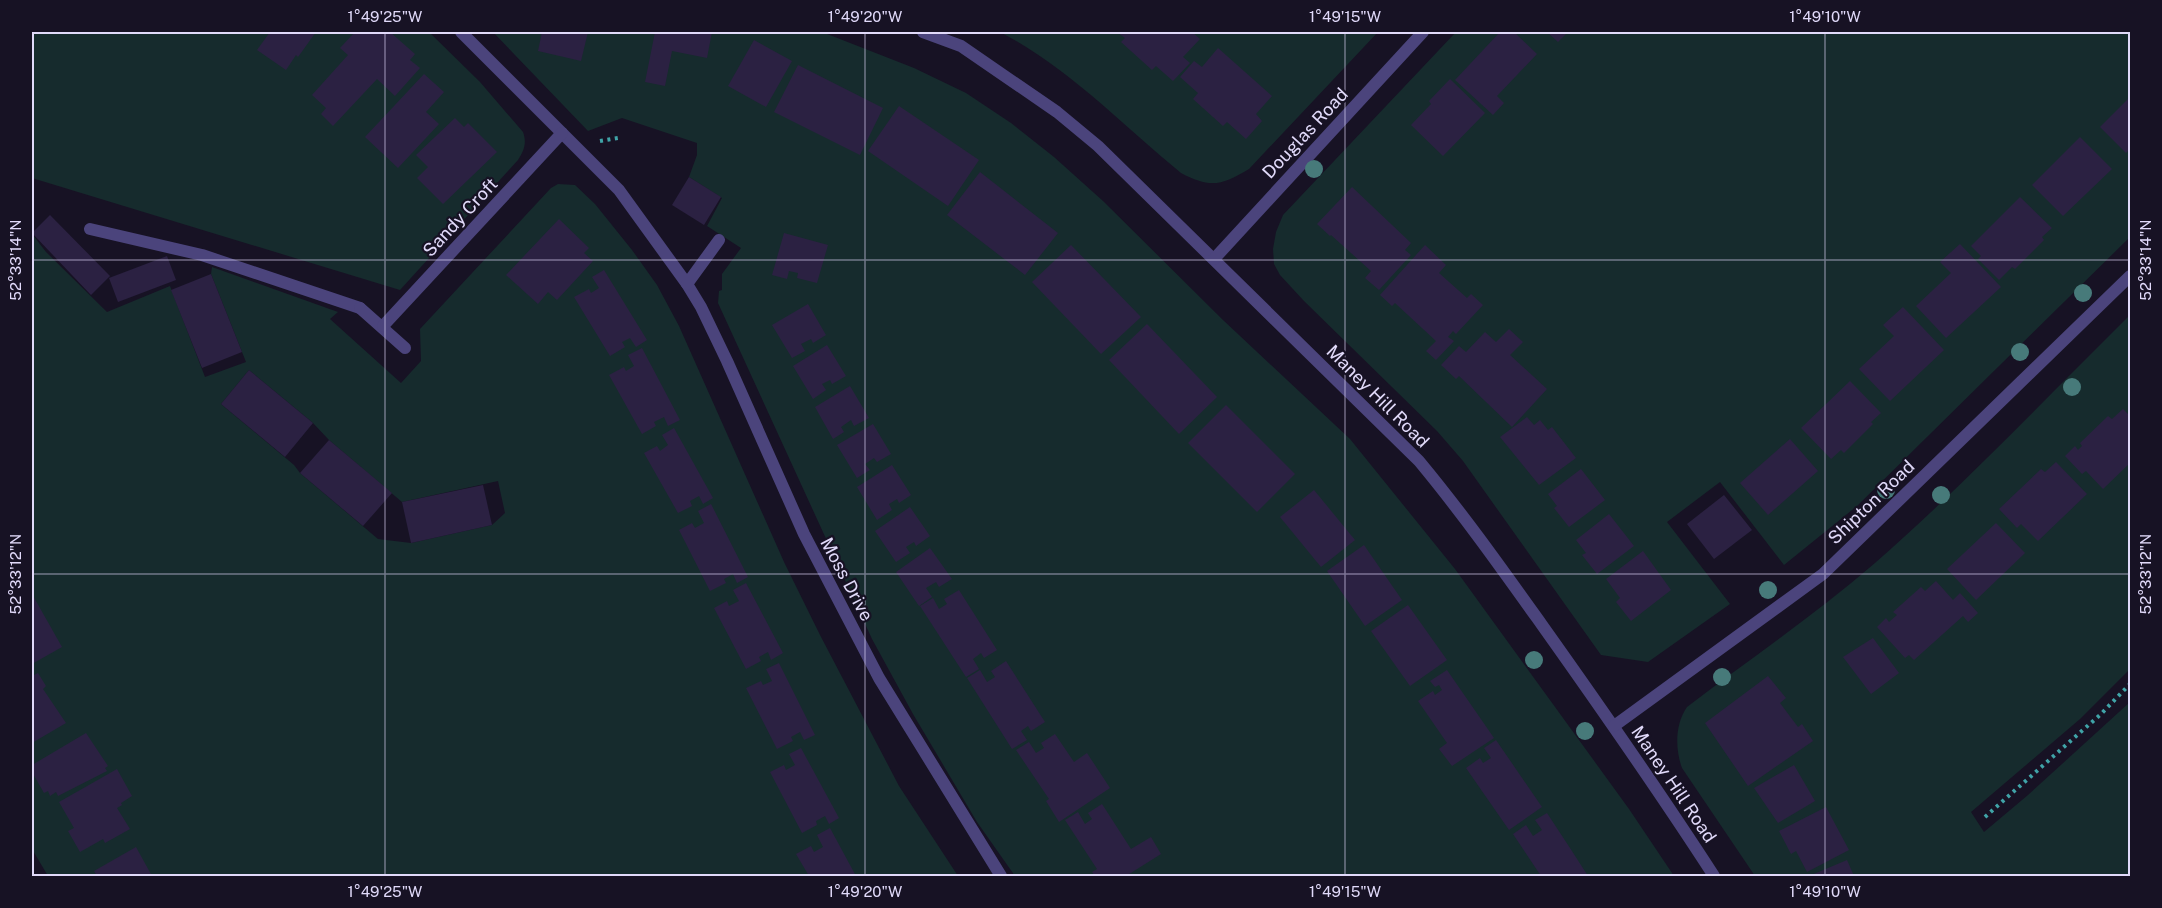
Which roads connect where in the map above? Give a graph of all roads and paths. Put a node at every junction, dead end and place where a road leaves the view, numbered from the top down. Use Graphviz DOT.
graph roads {
  1 [pos="461,32"];
  2 [pos="923,32"];
  3 [pos="1423,32"];
  4 [pos="562,132"];
  5 [pos="90,229"];
  6 [pos="719,240"];
  7 [pos="1214,259"];
  8 [pos="2130,276"];
  9 [pos="687,284"];
  10 [pos="383,326"];
  11 [pos="405,348"];
  12 [pos="2130,684"];
  13 [pos="1614,726"];
  14 [pos="1985,817"];
  15 [pos="1001,876"];
  16 [pos="1714,876"];
  1 -- 4 [label="street"];
  2 -- 7 [label="street, Maney Hill Road"];
  3 -- 7 [label="street, Douglas Road"];
  4 -- 9 [label="street, Moss Drive"];
  4 -- 10 [label="street, Sandy Croft"];
  5 -- 10 [label="street"];
  6 -- 9 [label="street"];
  7 -- 13 [label="street, Maney Hill Road"];
  8 -- 13 [label="street, Shipton Road"];
  9 -- 15 [label="street, Moss Drive"];
  10 -- 11 [label="street"];
  12 -- 14 [label="path"];
  13 -- 16 [label="street, Maney Hill Road"];
}
